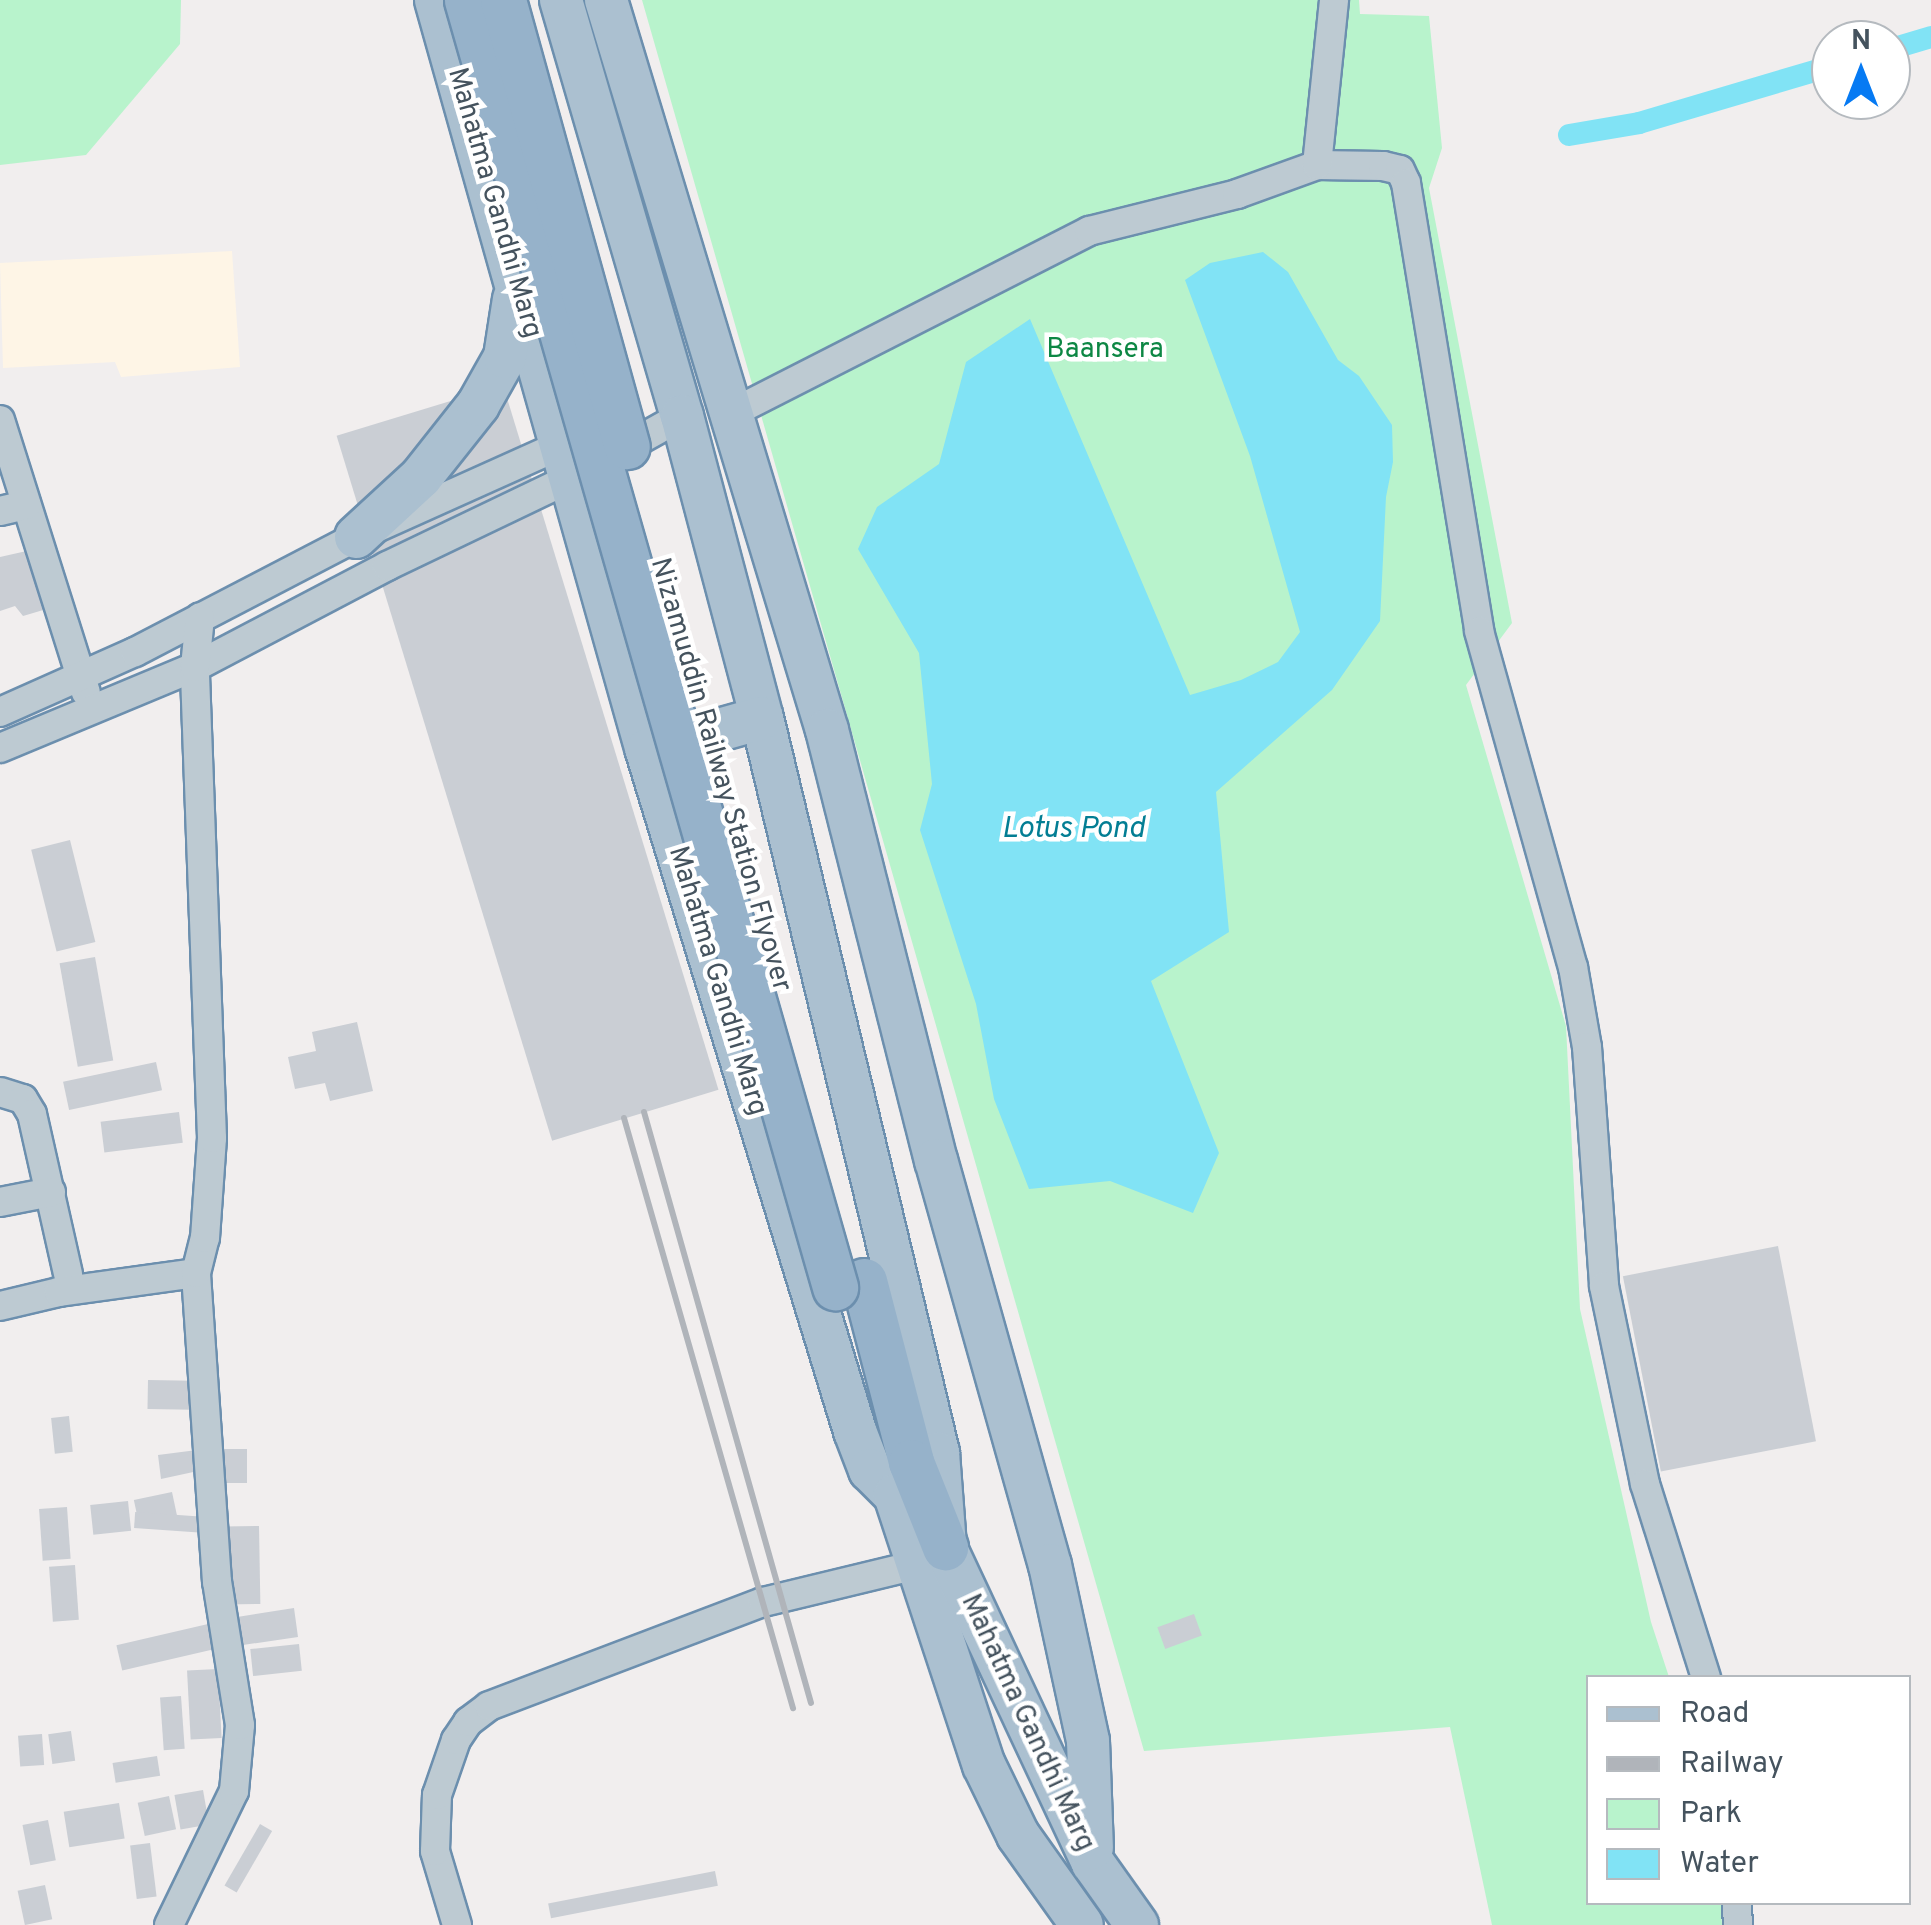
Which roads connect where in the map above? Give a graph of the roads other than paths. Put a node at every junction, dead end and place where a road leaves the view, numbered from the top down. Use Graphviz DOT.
graph roads {
  1 [pos="436,0"];
  2 [pos="468,0"];
  3 [pos="502,0"];
  4 [pos="560,0"];
  5 [pos="606,0"];
  6 [pos="1334,0"];
  7 [pos="601,134"];
  8 [pos="1317,166"];
  9 [pos="484,167"];
  10 [pos="514,276"];
  11 [pos="730,414"];
  12 [pos="682,416"];
  13 [pos="0,420"];
  14 [pos="566,459"];
  15 [pos="13,508"];
  16 [pos="356,537"];
  17 [pos="200,617"];
  18 [pos="195,667"];
  19 [pos="83,675"];
  20 [pos="0,712"];
  21 [pos="91,712"];
  22 [pos="762,718"];
  23 [pos="0,748"];
  24 [pos="647,750"];
  25 [pos="0,1092"];
  26 [pos="51,1192"];
  27 [pos="0,1202"];
  28 [pos="196,1273"];
  29 [pos="68,1274"];
  30 [pos="850,1284"];
  31 [pos="0,1306"];
  32 [pos="895,1495"];
  33 [pos="931,1556"];
  34 [pos="1705,1675"];
  35 [pos="1092,1863"];
  36 [pos="169,1925"];
  37 [pos="457,1925"];
  38 [pos="1082,1925"];
  39 [pos="1137,1925"];
  1 -- 9 [label="main road, Mahatma Gandhi Marg"];
  2 -- 30 [label="highway, Nizamuddin Railway Station Flyover, bridge"];
  3 -- 30 [label="highway, Nizamuddin Railway Station Flyover, bridge"];
  4 -- 7 [label="main road, Mahatma Gandhi Marg"];
  5 -- 11 [label="main road"];
  6 -- 8 [label="street"];
  7 -- 9 [label="main road"];
  7 -- 12 [label="main road, Mahatma Gandhi Marg"];
  8 -- 11 [label="street"];
  8 -- 34 [label="street"];
  9 -- 10 [label="main road, Mahatma Gandhi Marg"];
  10 -- 14 [label="main road, Mahatma Gandhi Marg"];
  10 -- 16 [label="main road"];
  11 -- 35 [label="main road"];
  12 -- 14 [label="street"];
  12 -- 14 [label="street"];
  12 -- 22 [label="main road, Mahatma Gandhi Marg"];
  13 -- 15 [label="street"];
  14 -- 16 [label="street"];
  14 -- 18 [label="street"];
  14 -- 24 [label="main road, Mahatma Gandhi Marg"];
  15 -- 19 [label="street"];
  16 -- 17 [label="street"];
  17 -- 18 [label="street"];
  17 -- 19 [label="street"];
  18 -- 21 [label="street"];
  18 -- 28 [label="street"];
  19 -- 20 [label="street"];
  19 -- 21 [label="street"];
  21 -- 23 [label="street"];
  22 -- 24 [label="main road"];
  22 -- 33 [label="main road, Mahatma Gandhi Marg"];
  24 -- 32 [label="main road, Mahatma Gandhi Marg"];
  25 -- 26 [label="street"];
  26 -- 27 [label="street"];
  26 -- 29 [label="street"];
  28 -- 31 [label="street"];
  28 -- 36 [label="street"];
  30 -- 32 [label="highway, Nizamuddin Railway Station Flyover"];
  30 -- 33 [label="highway, Nizamuddin Railway Station Flyover"];
  32 -- 33 [label="main road, Mahatma Gandhi Marg"];
  33 -- 35 [label="main road, Mahatma Gandhi Marg"];
  33 -- 37 [label="street"];
  33 -- 38 [label="main road, Mahatma Gandhi Marg"];
  35 -- 39 [label="main road, Mahatma Gandhi Marg"];
}
